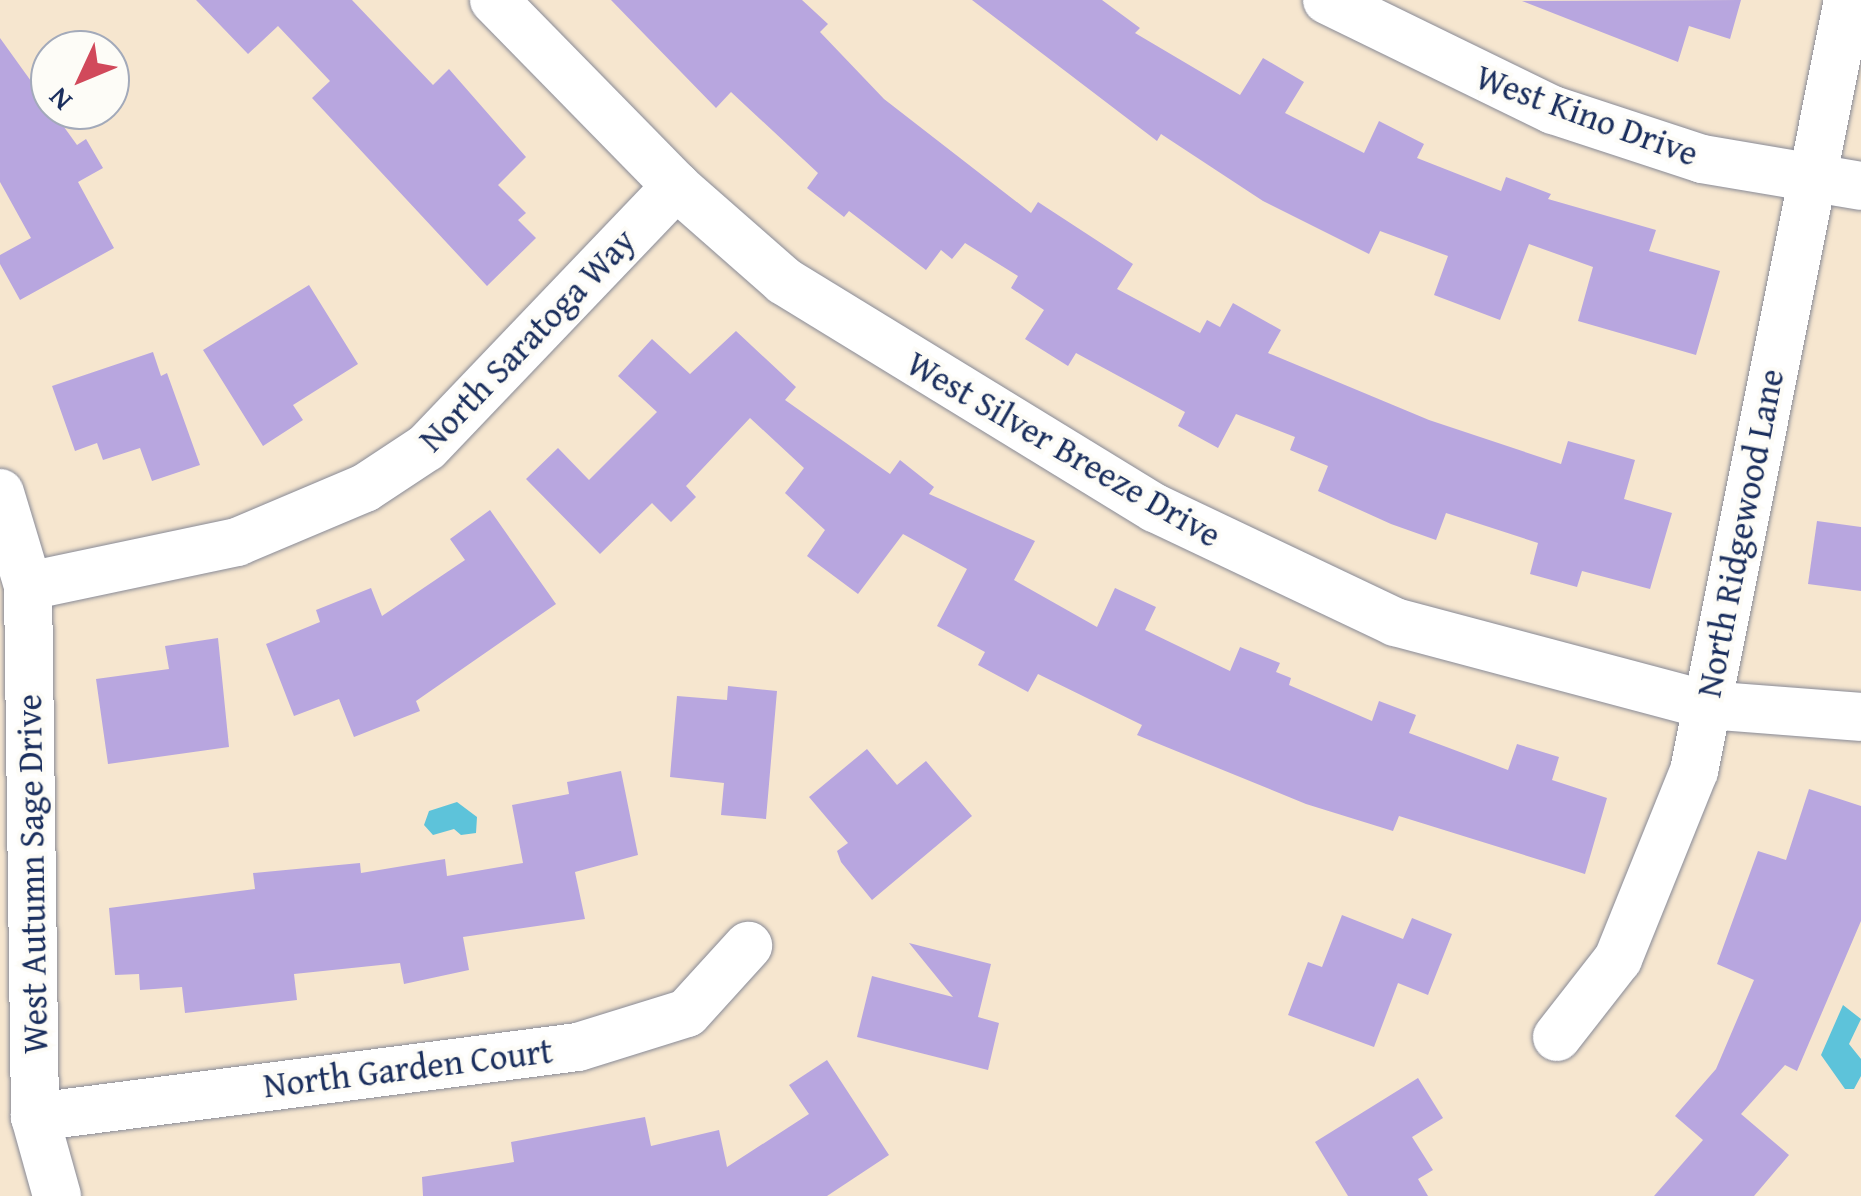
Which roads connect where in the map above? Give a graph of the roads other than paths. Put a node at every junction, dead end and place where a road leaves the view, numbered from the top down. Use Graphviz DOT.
graph roads {
  1 [pos="494,0"];
  2 [pos="1326,0"];
  3 [pos="1848,0"];
  4 [pos="1813,181"];
  5 [pos="676,186"];
  6 [pos="1861,186"];
  7 [pos="0,493"];
  8 [pos="28,586"];
  9 [pos="1706,705"];
  10 [pos="1861,717"];
  11 [pos="748,946"];
  12 [pos="1557,1037"];
  13 [pos="36,1117"];
  14 [pos="57,1196"];
  1 -- 5 [label="street, West Silver Breeze Drive"];
  2 -- 4 [label="street, West Kino Drive"];
  3 -- 4 [label="street, North Ridgewood Lane"];
  4 -- 6 [label="street, West Kino Drive"];
  4 -- 9 [label="street, North Ridgewood Lane"];
  5 -- 8 [label="street, North Saratoga Way"];
  5 -- 9 [label="street, West Silver Breeze Drive"];
  7 -- 8 [label="street, West Autumn Sage Drive"];
  8 -- 13 [label="street, West Autumn Sage Drive"];
  9 -- 10 [label="street, West Silver Breeze Drive"];
  9 -- 12 [label="street, North Ridgewood Lane"];
  11 -- 13 [label="street, North Garden Court"];
  13 -- 14 [label="street, West Autumn Sage Drive"];
}
